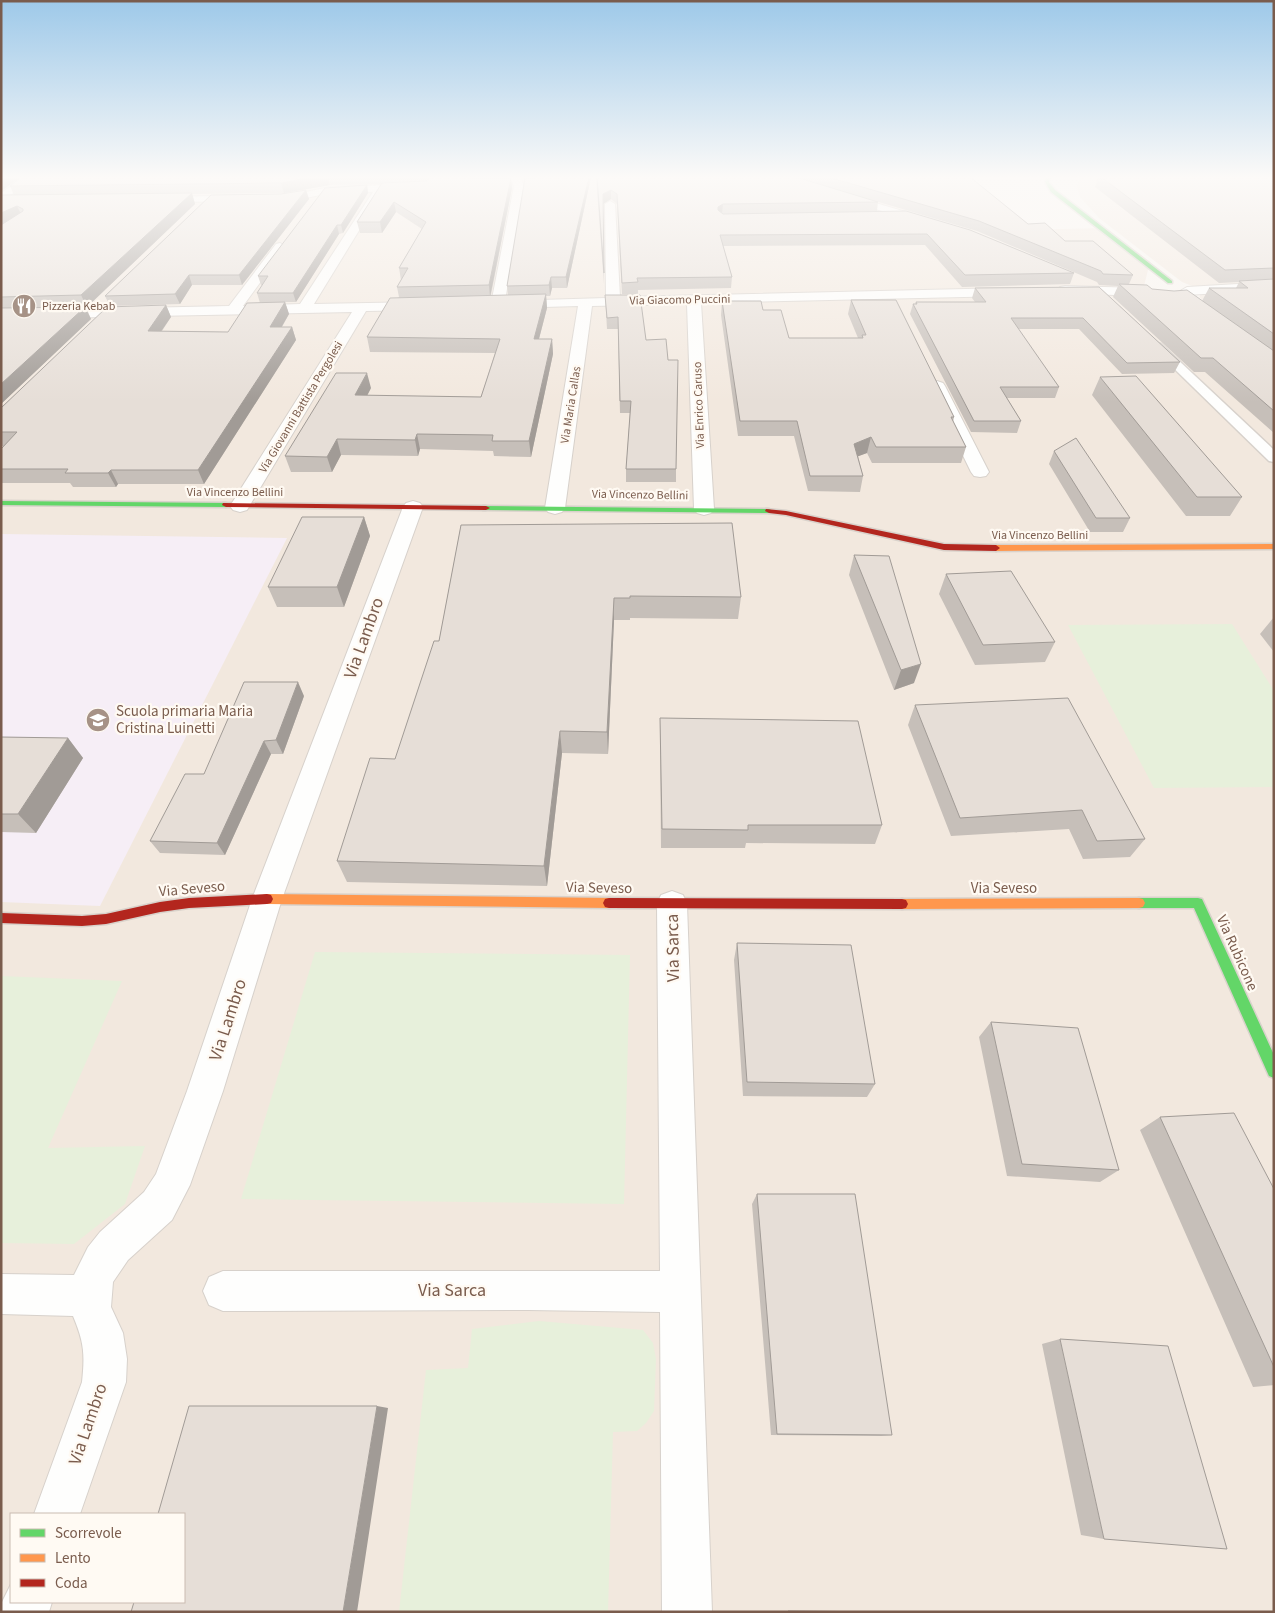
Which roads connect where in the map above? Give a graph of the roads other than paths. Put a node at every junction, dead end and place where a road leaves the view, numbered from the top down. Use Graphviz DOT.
graph roads {
  1 [pos="276,252"];
  2 [pos="340,252"];
  3 [pos="504,252"];
  4 [pos="611,252"];
  5 [pos="1130,252"];
  6 [pos="1142,262"];
  7 [pos="1079,281"];
  8 [pos="1143,285"];
  9 [pos="1274,286"];
  10 [pos="1019,291"];
  11 [pos="1098,291"];
  12 [pos="1181,292"];
  13 [pos="1158,296"];
  14 [pos="694,300"];
  15 [pos="586,302"];
  16 [pos="613,302"];
  17 [pos="1111,302"];
  18 [pos="440,305"];
  19 [pos="362,307"];
  20 [pos="305,308"];
  21 [pos="233,310"];
  22 [pos="1,315"];
  23 [pos="1146,336"];
  24 [pos="929,369"];
  25 [pos="1274,458"];
  26 [pos="980,472"];
  27 [pos="1,503"];
  28 [pos="240,506"];
  29 [pos="414,507"];
  30 [pos="555,508"];
  31 [pos="704,509"];
  32 [pos="1274,546"];
  33 [pos="267,899"];
  34 [pos="1198,903"];
  35 [pos="672,904"];
  36 [pos="1,918"];
  37 [pos="1274,1071"];
  38 [pos="223,1291"];
  39 [pos="681,1292"];
  40 [pos="1,1294"];
  41 [pos="90,1296"];
  42 [pos="57,1513"];
  43 [pos="687,1612"];
  1 -- 21 [label="street"];
  2 -- 20 [label="street"];
  3 -- 15 [label="street, Via Giacomo Puccini"];
  4 -- 16 [label="street"];
  5 -- 6 [label="street"];
  6 -- 8 [label="street"];
  6 -- 12 [label="street"];
  7 -- 8 [label="street"];
  7 -- 11 [label="street"];
  7 -- 11 [label="street"];
  8 -- 11 [label="street"];
  8 -- 12 [label="street"];
  8 -- 13 [label="street"];
  9 -- 12 [label="street"];
  10 -- 14 [label="street, Via Giacomo Puccini"];
  11 -- 17 [label="lane"];
  14 -- 16 [label="street, Via Giacomo Puccini"];
  14 -- 31 [label="street, Via Enrico Caruso"];
  15 -- 16 [label="street, Via Giacomo Puccini"];
  15 -- 30 [label="street, Via Maria Callas"];
  18 -- 19 [label="street"];
  19 -- 20 [label="street"];
  19 -- 28 [label="street, Via Giovanni Battista Pergolesi"];
  20 -- 21 [label="street"];
  21 -- 22 [label="street"];
  23 -- 25 [label="lane"];
  24 -- 26 [label="street"];
  27 -- 28 [label="street, Via Vincenzo Bellini"];
  28 -- 29 [label="street, Via Vincenzo Bellini"];
  29 -- 30 [label="street, Via Vincenzo Bellini"];
  29 -- 33 [label="street, Via Lambro"];
  30 -- 31 [label="street, Via Vincenzo Bellini"];
  31 -- 32 [label="street, Via Vincenzo Bellini"];
  33 -- 35 [label="street, Via Seveso"];
  33 -- 36 [label="street, Via Seveso"];
  33 -- 41 [label="street, Via Lambro"];
  34 -- 35 [label="street, Via Seveso"];
  34 -- 37 [label="street, Via Rubicone"];
  35 -- 39 [label="street, Via Sarca"];
  38 -- 39 [label="street, Via Sarca"];
  39 -- 43 [label="street, Via Sarca"];
  40 -- 41 [label="street"];
  41 -- 42 [label="street, Via Lambro"];
}
